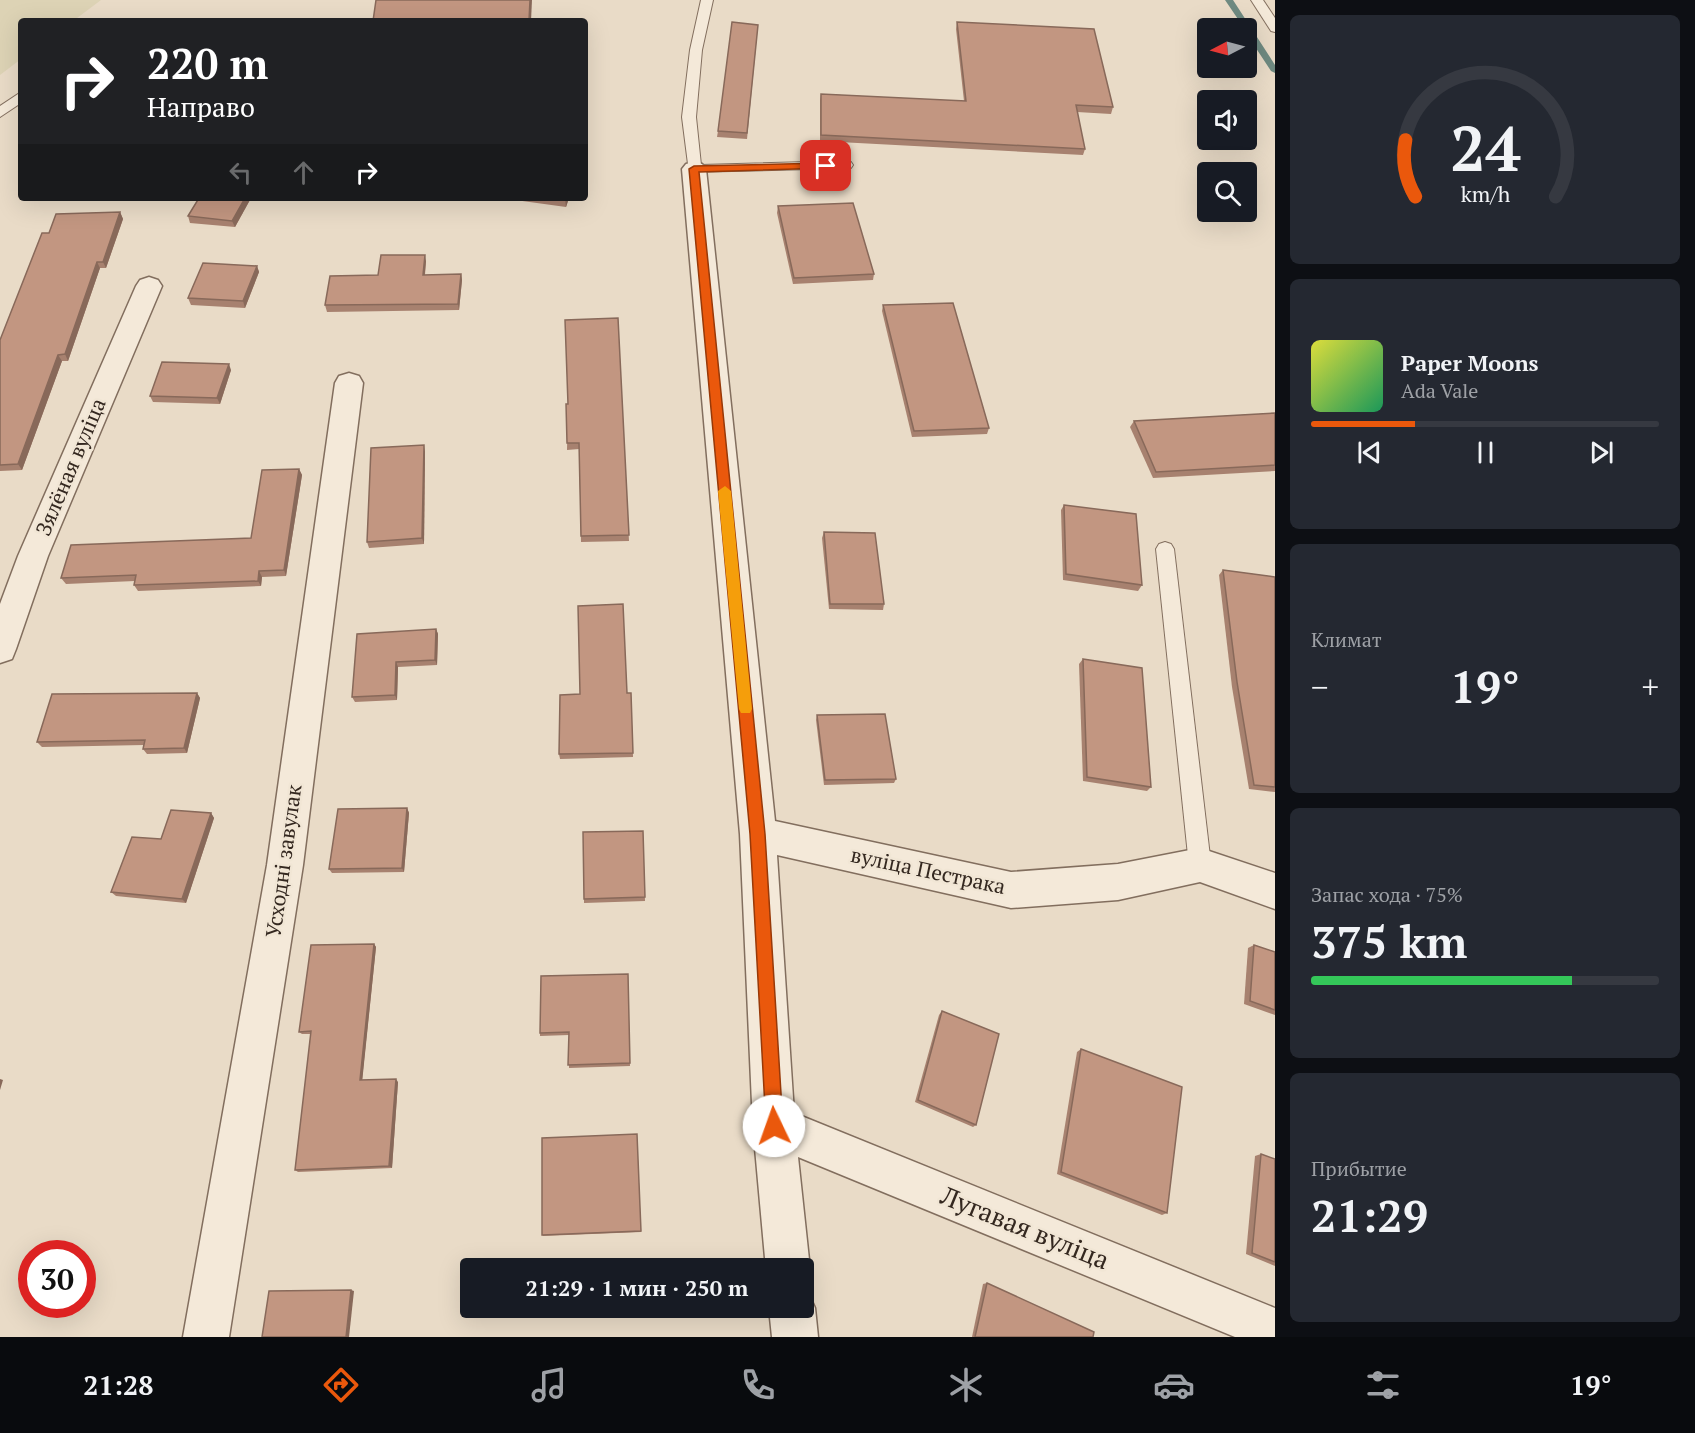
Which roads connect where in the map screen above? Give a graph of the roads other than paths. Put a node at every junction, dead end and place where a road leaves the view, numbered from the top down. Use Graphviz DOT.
graph roads {
  1 [pos="707,0"];
  2 [pos="1257,0"];
  3 [pos="1275,28"];
  4 [pos="18,98"];
  5 [pos="0,113"];
  6 [pos="846,165"];
  7 [pos="694,169"];
  8 [pos="148,286"];
  9 [pos="349,383"];
  10 [pos="1165,549"];
  11 [pos="0,649"];
  12 [pos="758,834"];
  13 [pos="1200,865"];
  14 [pos="1275,891"];
  15 [pos="774,1126"];
  16 [pos="787,1258"];
  17 [pos="793,1318"];
  18 [pos="1275,1330"];
  19 [pos="206,1337"];
  20 [pos="795,1337"];
  1 -- 7 [label="lane"];
  2 -- 3 [label="lane"];
  4 -- 5 [label="lane"];
  6 -- 7 [label="lane"];
  7 -- 12 [label="street"];
  8 -- 11 [label="street, Зялёная вуліца"];
  9 -- 19 [label="street, Усходні завулак"];
  10 -- 13 [label="lane"];
  12 -- 13 [label="street, вуліца Пестрака"];
  12 -- 15 [label="street"];
  13 -- 14 [label="street"];
  15 -- 16 [label="street"];
  15 -- 18 [label="street, Лугавая вуліца"];
  17 -- 20 [label="street"];
}
